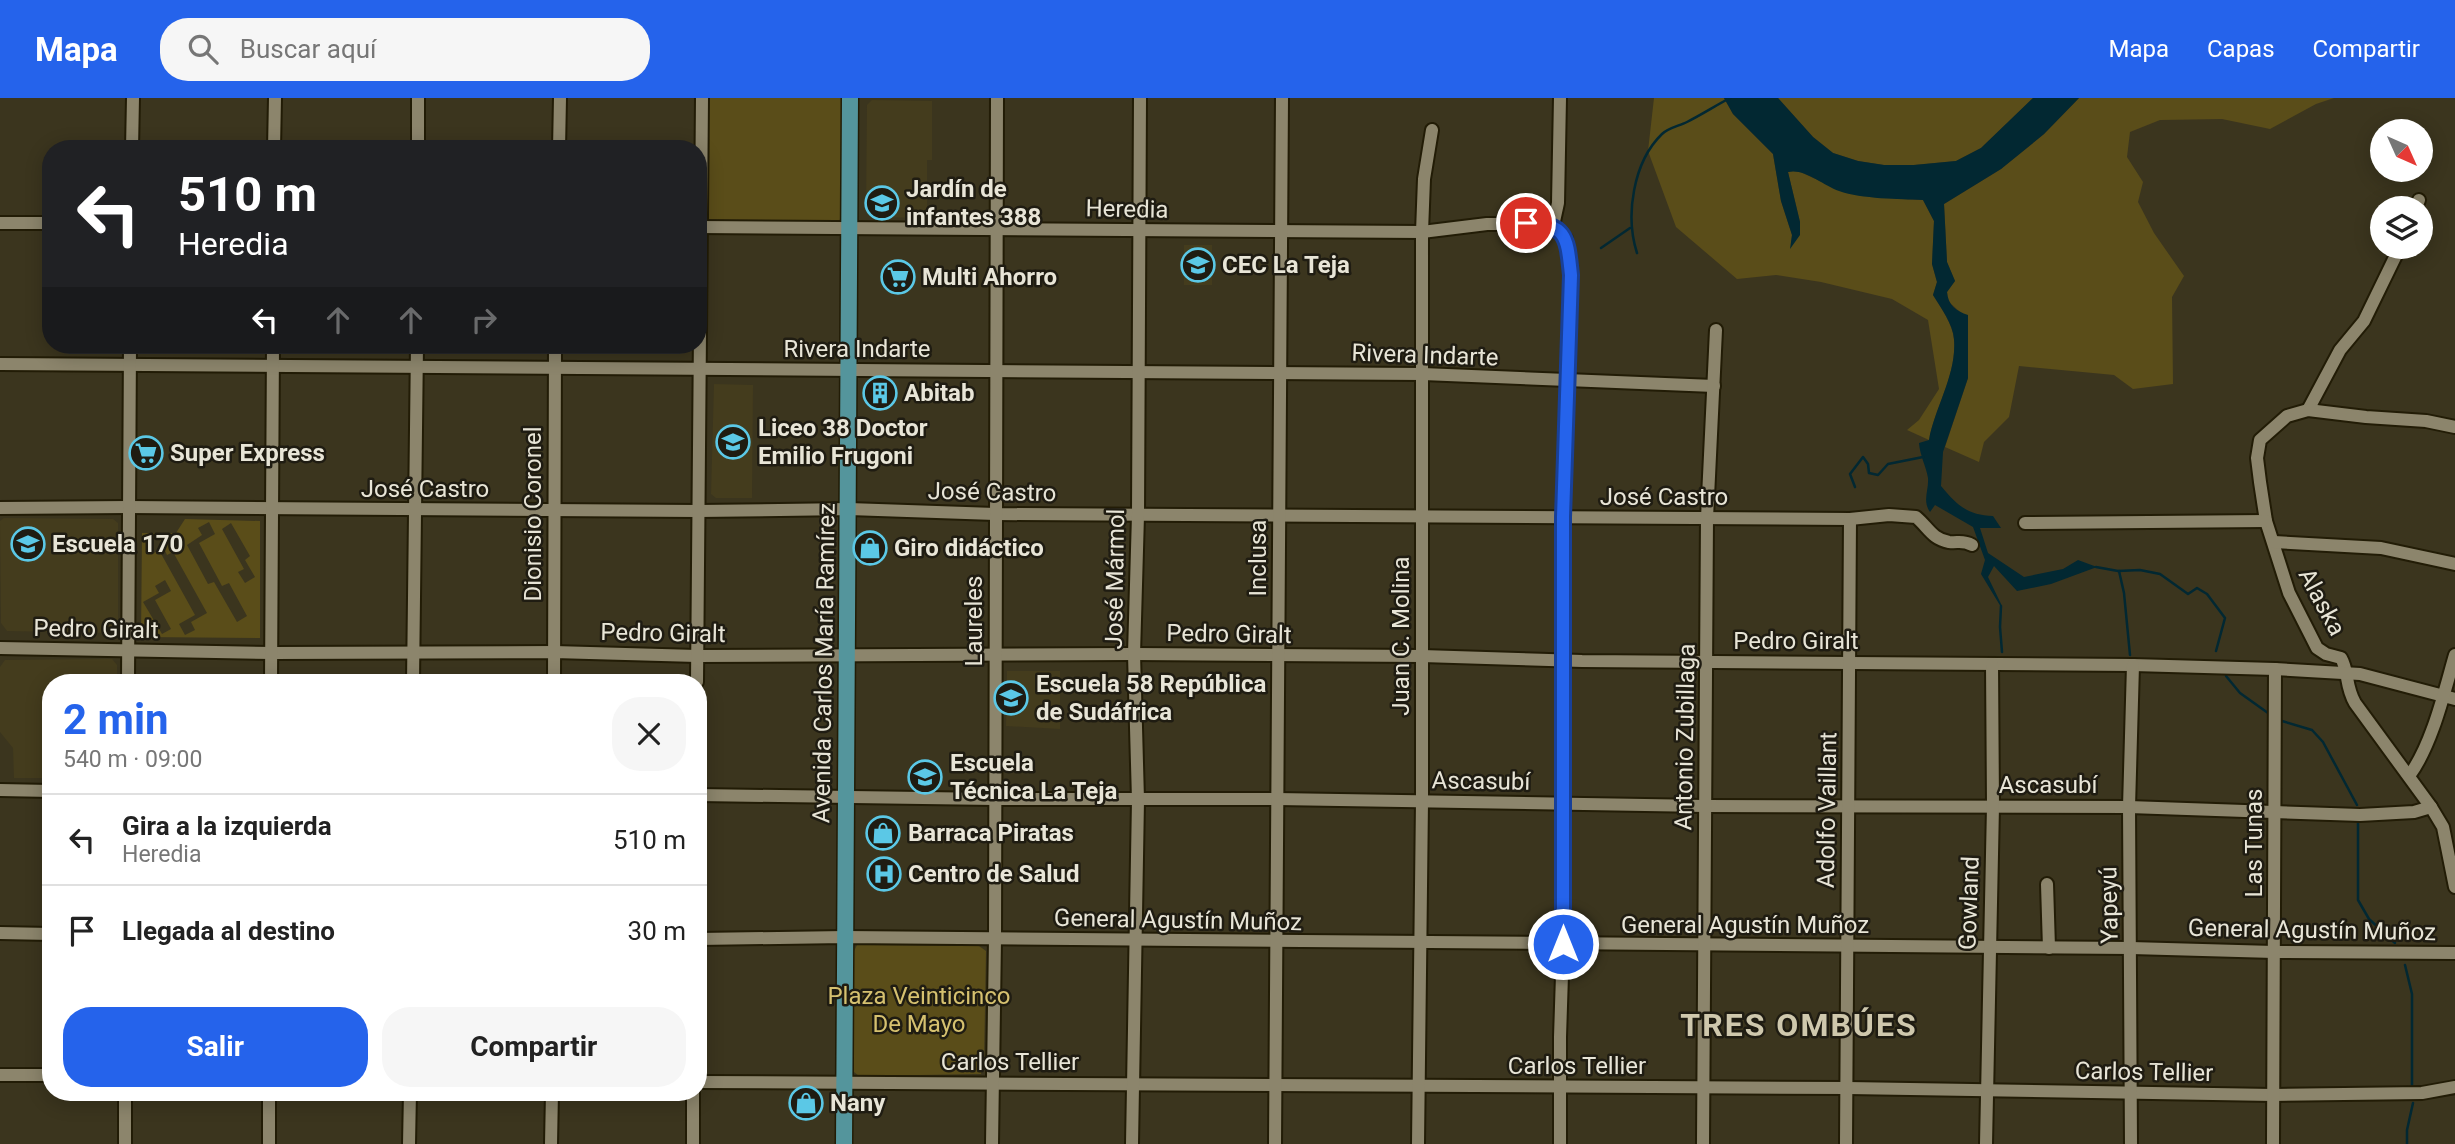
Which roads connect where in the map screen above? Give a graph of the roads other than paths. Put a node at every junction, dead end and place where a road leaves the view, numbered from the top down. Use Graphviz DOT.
graph roads {
  1 [pos="133,98"];
  2 [pos="275,98"];
  3 [pos="418,98"];
  4 [pos="559,98"];
  5 [pos="702,98"];
  6 [pos="850,98"];
  7 [pos="996,98"];
  8 [pos="1140,98"];
  9 [pos="1282,98"];
  10 [pos="1560,98"];
  11 [pos="1432,130"];
  12 [pos="132,140"];
  13 [pos="274,140"];
  14 [pos="418,140"];
  15 [pos="559,140"];
  16 [pos="701,140"];
  17 [pos="0,223"];
  18 [pos="42,223"];
  19 [pos="1553,226"];
  20 [pos="707,227"];
  21 [pos="997,229"];
  22 [pos="849,230"];
  23 [pos="1139,231"];
  24 [pos="1281,232"];
  25 [pos="1422,232"];
  26 [pos="2394,259"];
  27 [pos="1716,330"];
  28 [pos="130,354"];
  29 [pos="273,354"];
  30 [pos="417,354"];
  31 [pos="555,354"];
  32 [pos="700,354"];
  33 [pos="0,364"];
  34 [pos="130,365"];
  35 [pos="273,367"];
  36 [pos="416,368"];
  37 [pos="555,368"];
  38 [pos="700,369"];
  39 [pos="848,369"];
  40 [pos="996,371"];
  41 [pos="1280,373"];
  42 [pos="1138,374"];
  43 [pos="1423,374"];
  44 [pos="1567,381"];
  45 [pos="1714,386"];
  46 [pos="2308,410"];
  47 [pos="2455,427"];
  48 [pos="129,507"];
  49 [pos="0,508"];
  50 [pos="272,509"];
  51 [pos="849,509"];
  52 [pos="415,510"];
  53 [pos="554,510"];
  54 [pos="698,511"];
  55 [pos="995,514"];
  56 [pos="1138,515"];
  57 [pos="1279,516"];
  58 [pos="1422,516"];
  59 [pos="1563,517"];
  60 [pos="1707,518"];
  61 [pos="1850,519"];
  62 [pos="2266,522"];
  63 [pos="2025,523"];
  64 [pos="2274,542"];
  65 [pos="1972,545"];
  66 [pos="2455,564"];
  67 [pos="0,648"];
  68 [pos="128,651"];
  69 [pos="554,652"];
  70 [pos="271,653"];
  71 [pos="413,653"];
  72 [pos="1134,654"];
  73 [pos="995,655"];
  74 [pos="1279,655"];
  75 [pos="2455,655"];
  76 [pos="697,656"];
  77 [pos="846,656"];
  78 [pos="1422,656"];
  79 [pos="1564,660"];
  80 [pos="1707,661"];
  81 [pos="1849,662"];
  82 [pos="1992,664"];
  83 [pos="2133,665"];
  84 [pos="2275,668"];
  85 [pos="2345,673"];
  86 [pos="128,674"];
  87 [pos="271,674"];
  88 [pos="413,674"];
  89 [pos="554,674"];
  90 [pos="697,674"];
  91 [pos="2449,697"];
  92 [pos="2409,776"];
  93 [pos="0,790"];
  94 [pos="42,791"];
  95 [pos="707,795"];
  96 [pos="845,797"];
  97 [pos="993,799"];
  98 [pos="1278,799"];
  99 [pos="1138,800"];
  100 [pos="1422,801"];
  101 [pos="1562,803"];
  102 [pos="1849,805"];
  103 [pos="1705,806"];
  104 [pos="1993,806"];
  105 [pos="2129,807"];
  106 [pos="2431,807"];
  107 [pos="2275,810"];
  108 [pos="2048,884"];
  109 [pos="2455,887"];
  110 [pos="0,933"];
  111 [pos="42,934"];
  112 [pos="845,937"];
  113 [pos="707,939"];
  114 [pos="995,939"];
  115 [pos="1136,941"];
  116 [pos="1277,942"];
  117 [pos="1420,943"];
  118 [pos="1563,944"];
  119 [pos="1704,946"];
  120 [pos="1846,947"];
  121 [pos="1989,948"];
  122 [pos="2049,948"];
  123 [pos="2131,948"];
  124 [pos="2274,952"];
  125 [pos="2455,953"];
  126 [pos="0,1075"];
  127 [pos="42,1075"];
  128 [pos="707,1082"];
  129 [pos="844,1082"];
  130 [pos="992,1083"];
  131 [pos="1132,1083"];
  132 [pos="1276,1086"];
  133 [pos="1419,1086"];
  134 [pos="1560,1087"];
  135 [pos="1703,1087"];
  136 [pos="2455,1087"];
  137 [pos="1848,1088"];
  138 [pos="1986,1090"];
  139 [pos="2132,1093"];
  140 [pos="2273,1094"];
  141 [pos="125,1101"];
  142 [pos="269,1101"];
  143 [pos="410,1101"];
  144 [pos="552,1101"];
  145 [pos="693,1101"];
  146 [pos="125,1144"];
  147 [pos="269,1144"];
  148 [pos="409,1144"];
  149 [pos="551,1144"];
  150 [pos="693,1144"];
  151 [pos="844,1144"];
  152 [pos="992,1144"];
  153 [pos="1132,1144"];
  154 [pos="1275,1144"];
  155 [pos="1418,1144"];
  156 [pos="1560,1144"];
  157 [pos="1703,1144"];
  158 [pos="1846,1144"];
  159 [pos="1986,1144"];
  160 [pos="2131,1144"];
  161 [pos="2273,1144"];
  1 -- 12 [label="street"];
  2 -- 13 [label="street"];
  3 -- 14 [label="street"];
  4 -- 15 [label="street"];
  5 -- 16 [label="street"];
  6 -- 22 [label="main road, Avenida Carlos María Ramírez"];
  7 -- 21 [label="street, Laureles"];
  8 -- 23 [label="street, José Mármol"];
  9 -- 24 [label="street, Inclusa"];
  10 -- 19 [label="street"];
  11 -- 25 [label="street, Juan C. Molina"];
  17 -- 18 [label="street"];
  19 -- 25 [label="street, Heredia"];
  19 -- 44 [label="street"];
  20 -- 22 [label="street, Heredia"];
  21 -- 22 [label="street, Heredia"];
  21 -- 23 [label="street, Heredia"];
  21 -- 40 [label="street, Laureles"];
  22 -- 39 [label="main road, Avenida Carlos María Ramírez"];
  23 -- 24 [label="street, Heredia"];
  23 -- 42 [label="street, José Mármol"];
  24 -- 25 [label="street, Heredia"];
  24 -- 41 [label="street, Inclusa"];
  25 -- 43 [label="street, Juan C. Molina"];
  26 -- 46 [label="street"];
  27 -- 45 [label="street, Antonio Zubillaga"];
  28 -- 34 [label="street"];
  29 -- 35 [label="street"];
  30 -- 36 [label="street"];
  31 -- 37 [label="street, Dionisio Coronel"];
  32 -- 38 [label="street"];
  33 -- 34 [label="street, Rivera Indarte"];
  34 -- 35 [label="street, Rivera Indarte"];
  34 -- 48 [label="street"];
  35 -- 36 [label="street, Rivera Indarte"];
  35 -- 50 [label="street"];
  36 -- 37 [label="street, Rivera Indarte"];
  36 -- 52 [label="street"];
  37 -- 38 [label="street, Rivera Indarte"];
  37 -- 53 [label="street, Dionisio Coronel"];
  38 -- 39 [label="street, Rivera Indarte"];
  38 -- 54 [label="street"];
  39 -- 40 [label="street, Rivera Indarte"];
  39 -- 51 [label="main road, Avenida Carlos María Ramírez"];
  40 -- 42 [label="street, Rivera Indarte"];
  40 -- 55 [label="street, Laureles"];
  41 -- 42 [label="street, Rivera Indarte"];
  41 -- 43 [label="street, Rivera Indarte"];
  41 -- 57 [label="street, Inclusa"];
  42 -- 56 [label="street, José Mármol"];
  43 -- 44 [label="street, Rivera Indarte"];
  43 -- 58 [label="street, Juan C. Molina"];
  44 -- 45 [label="street, Rivera Indarte"];
  44 -- 59 [label="street"];
  45 -- 60 [label="street, Antonio Zubillaga"];
  46 -- 47 [label="street"];
  46 -- 62 [label="street, Alaska"];
  48 -- 49 [label="street, José Castro"];
  48 -- 50 [label="street, José Castro"];
  48 -- 68 [label="street"];
  50 -- 52 [label="street, José Castro"];
  50 -- 70 [label="street"];
  51 -- 54 [label="street, José Castro"];
  51 -- 55 [label="street, José Castro"];
  51 -- 77 [label="main road, Avenida Carlos María Ramírez"];
  52 -- 53 [label="street, José Castro"];
  52 -- 71 [label="street"];
  53 -- 54 [label="street, José Castro"];
  53 -- 69 [label="street, Dionisio Coronel"];
  54 -- 76 [label="street"];
  55 -- 56 [label="street, José Castro"];
  55 -- 73 [label="street, Laureles"];
  56 -- 57 [label="street, José Castro"];
  56 -- 72 [label="street, José Mármol"];
  57 -- 58 [label="street, José Castro"];
  57 -- 74 [label="street, Inclusa"];
  58 -- 59 [label="street, José Castro"];
  58 -- 78 [label="street, Juan C. Molina"];
  59 -- 60 [label="street, José Castro"];
  59 -- 79 [label="street"];
  60 -- 61 [label="street, José Castro"];
  60 -- 80 [label="street, Antonio Zubillaga"];
  61 -- 65 [label="street, José Castro"];
  61 -- 81 [label="street, Adolfo Vaillant"];
  62 -- 63 [label="street"];
  62 -- 64 [label="street, Alaska"];
  64 -- 66 [label="street"];
  64 -- 85 [label="street, Alaska"];
  67 -- 68 [label="street, Pedro Giralt"];
  68 -- 70 [label="street, Pedro Giralt"];
  68 -- 86 [label="street"];
  69 -- 71 [label="street, Pedro Giralt"];
  69 -- 76 [label="street, Pedro Giralt"];
  69 -- 89 [label="street, Dionisio Coronel"];
  70 -- 71 [label="street, Pedro Giralt"];
  70 -- 87 [label="street"];
  71 -- 88 [label="street"];
  72 -- 73 [label="street, Pedro Giralt"];
  72 -- 74 [label="street, Pedro Giralt"];
  72 -- 99 [label="street, José Mármol"];
  73 -- 77 [label="street, Pedro Giralt"];
  73 -- 97 [label="street, Laureles"];
  74 -- 78 [label="street, Pedro Giralt"];
  74 -- 98 [label="street, Inclusa"];
  75 -- 91 [label="street"];
  76 -- 77 [label="street, Pedro Giralt"];
  76 -- 90 [label="street"];
  77 -- 96 [label="main road, Avenida Carlos María Ramírez"];
  78 -- 79 [label="street, Pedro Giralt"];
  78 -- 100 [label="street, Juan C. Molina"];
  79 -- 80 [label="street, Pedro Giralt"];
  79 -- 101 [label="street"];
  80 -- 81 [label="street, Pedro Giralt"];
  80 -- 103 [label="street, Antonio Zubillaga"];
  81 -- 82 [label="street, Pedro Giralt"];
  81 -- 102 [label="street, Adolfo Vaillant"];
  82 -- 83 [label="street, Pedro Giralt"];
  82 -- 104 [label="street, Gowland"];
  83 -- 84 [label="street, Pedro Giralt"];
  83 -- 105 [label="street, Yapeyú"];
  84 -- 85 [label="street, Pedro Giralt"];
  84 -- 107 [label="street, Las Tunas"];
  85 -- 91 [label="street, Pedro Giralt"];
  85 -- 92 [label="street, Alaska"];
  91 -- 92 [label="street"];
  92 -- 106 [label="street, Alaska"];
  93 -- 94 [label="street"];
  95 -- 96 [label="street, Ascasubí"];
  96 -- 97 [label="street, Ascasubí"];
  96 -- 112 [label="main road, Avenida Carlos María Ramírez"];
  97 -- 99 [label="street, Ascasubí"];
  97 -- 114 [label="street, Laureles"];
  98 -- 99 [label="street, Ascasubí"];
  98 -- 100 [label="street, Ascasubí"];
  98 -- 116 [label="street, Inclusa"];
  99 -- 115 [label="street, José Mármol"];
  100 -- 101 [label="street, Ascasubí"];
  100 -- 117 [label="street, Juan C. Molina"];
  101 -- 103 [label="street, Ascasubí"];
  101 -- 118 [label="street"];
  102 -- 103 [label="street, Ascasubí"];
  102 -- 104 [label="street, Ascasubí"];
  102 -- 120 [label="street, Adolfo Vaillant"];
  103 -- 119 [label="street, Antonio Zubillaga"];
  104 -- 105 [label="street, Ascasubí"];
  104 -- 121 [label="street, Gowland"];
  105 -- 107 [label="street, Ascasubí"];
  105 -- 123 [label="street, Yapeyú"];
  106 -- 107 [label="street, Ascasubí"];
  106 -- 109 [label="street, Alaska"];
  107 -- 124 [label="street, Las Tunas"];
  108 -- 122 [label="street"];
  110 -- 111 [label="street"];
  112 -- 113 [label="street, General Agustín Muñoz"];
  112 -- 114 [label="street, General Agustín Muñoz"];
  112 -- 129 [label="main road, Avenida Carlos María Ramírez"];
  114 -- 115 [label="street, General Agustín Muñoz"];
  114 -- 130 [label="street, Laureles"];
  115 -- 116 [label="street, General Agustín Muñoz"];
  115 -- 131 [label="street, José Mármol"];
  116 -- 117 [label="street, General Agustín Muñoz"];
  116 -- 132 [label="street, Inclusa"];
  117 -- 118 [label="street, General Agustín Muñoz"];
  117 -- 133 [label="street, Juan C. Molina"];
  118 -- 119 [label="street, General Agustín Muñoz"];
  118 -- 134 [label="street"];
  119 -- 120 [label="street, General Agustín Muñoz"];
  119 -- 135 [label="street, Antonio Zubillaga"];
  120 -- 121 [label="street, General Agustín Muñoz"];
  120 -- 137 [label="street, Adolfo Vaillant"];
  121 -- 122 [label="street, General Agustín Muñoz"];
  121 -- 138 [label="street, Gowland"];
  122 -- 123 [label="street, General Agustín Muñoz"];
  123 -- 124 [label="street, General Agustín Muñoz"];
  123 -- 139 [label="street, Yapeyú"];
  124 -- 125 [label="street, General Agustín Muñoz"];
  124 -- 140 [label="street, Las Tunas"];
  126 -- 127 [label="street"];
  128 -- 129 [label="street, Carlos Tellier"];
  129 -- 130 [label="street, Carlos Tellier"];
  129 -- 151 [label="main road, Avenida Carlos María Ramírez"];
  130 -- 131 [label="street, Carlos Tellier"];
  130 -- 152 [label="street, Laureles"];
  131 -- 132 [label="street, Carlos Tellier"];
  131 -- 153 [label="street, José Mármol"];
  132 -- 133 [label="street, Carlos Tellier"];
  132 -- 154 [label="street, Inclusa"];
  133 -- 134 [label="street, Carlos Tellier"];
  133 -- 155 [label="street, Juan C. Molina"];
  134 -- 135 [label="street, Carlos Tellier"];
  134 -- 156 [label="street"];
  135 -- 137 [label="street, Carlos Tellier"];
  135 -- 157 [label="street, Antonio Zubillaga"];
  136 -- 140 [label="street, Carlos Tellier"];
  137 -- 138 [label="street, Carlos Tellier"];
  137 -- 158 [label="street, Adolfo Vaillant"];
  138 -- 139 [label="street, Carlos Tellier"];
  138 -- 159 [label="street, Gowland"];
  139 -- 140 [label="street, Carlos Tellier"];
  139 -- 160 [label="street, Yapeyú"];
  140 -- 161 [label="street, Las Tunas"];
  141 -- 146 [label="street"];
  142 -- 147 [label="street"];
  143 -- 148 [label="street"];
  144 -- 149 [label="street"];
  145 -- 150 [label="street"];
}
